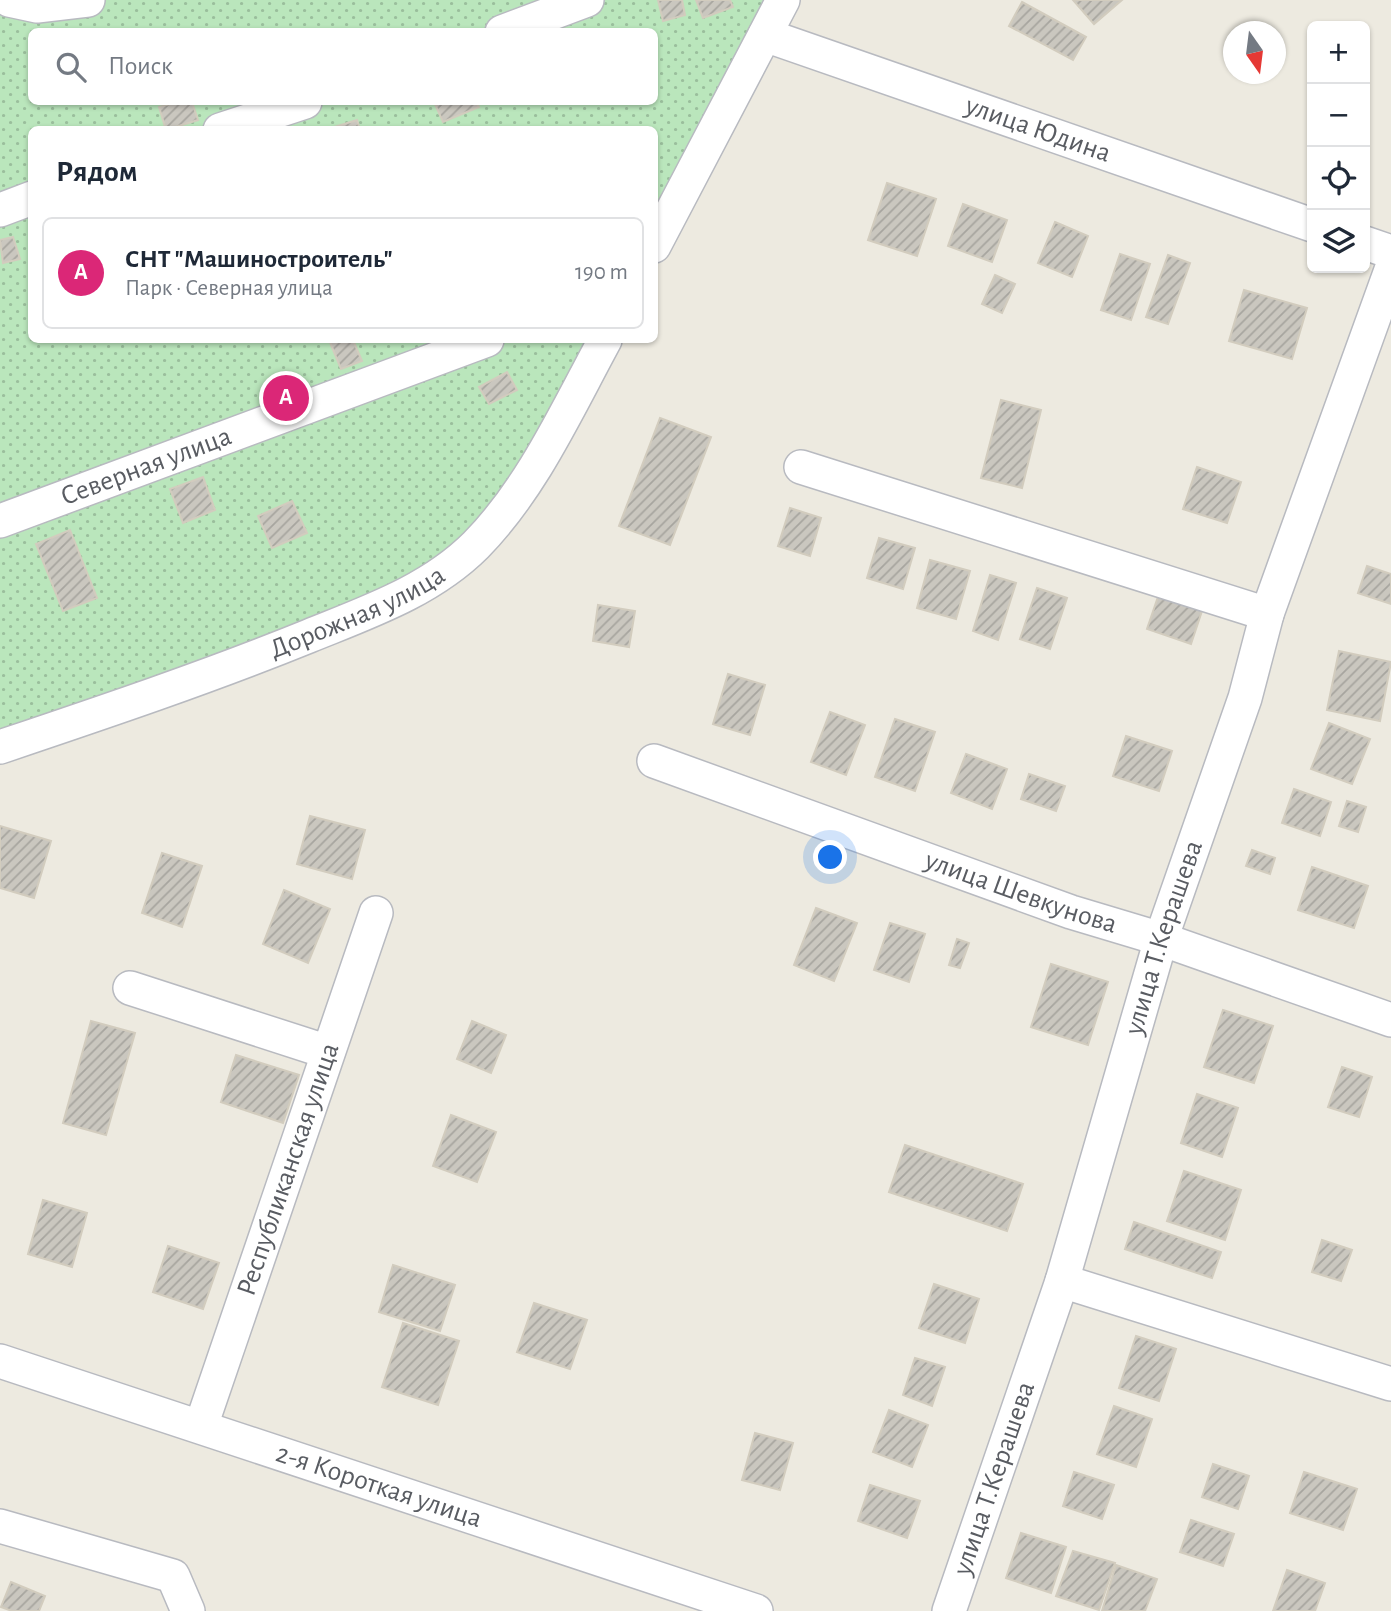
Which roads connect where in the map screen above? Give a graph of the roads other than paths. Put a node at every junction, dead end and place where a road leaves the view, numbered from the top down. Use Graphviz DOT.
graph roads {
  1 [pos="9,0"];
  2 [pos="88,0"];
  3 [pos="587,0"];
  4 [pos="783,0"];
  5 [pos="513,28"];
  6 [pos="765,35"];
  7 [pos="296,105"];
  8 [pos="232,126"];
  9 [pos="28,200"];
  10 [pos="0,210"];
  11 [pos="1307,223"];
  12 [pos="658,238"];
  13 [pos="1370,245"];
  14 [pos="1391,252"];
  15 [pos="1391,270"];
  16 [pos="480,343"];
  17 [pos="603,343"];
  18 [pos="801,467"];
  19 [pos="0,522"];
  20 [pos="1267,614"];
  21 [pos="0,747"];
  22 [pos="654,761"];
  23 [pos="376,913"];
  24 [pos="1161,939"];
  25 [pos="130,988"];
  26 [pos="1391,1020"];
  27 [pos="328,1052"];
  28 [pos="1062,1281"];
  29 [pos="0,1361"];
  30 [pos="1391,1384"];
  31 [pos="201,1426"];
  32 [pos="0,1526"];
  33 [pos="188,1611"];
  34 [pos="756,1611"];
  35 [pos="950,1611"];
  1 -- 2 [label="street"];
  3 -- 5 [label="street"];
  4 -- 6 [label="street"];
  6 -- 11 [label="street, улица Юдина"];
  6 -- 12 [label="street"];
  7 -- 8 [label="street"];
  9 -- 10 [label="street"];
  13 -- 14 [label="street"];
  15 -- 20 [label="street, улица Т.Керашева"];
  16 -- 19 [label="street, Северная улица"];
  17 -- 21 [label="street, Дорожная улица"];
  18 -- 20 [label="street"];
  20 -- 24 [label="street, улица Т.Керашева"];
  22 -- 24 [label="street, улица Шевкунова"];
  23 -- 27 [label="street, Республиканская улица"];
  24 -- 26 [label="street, улица Шевкунова"];
  24 -- 28 [label="street, улица Т.Керашева"];
  25 -- 27 [label="street"];
  27 -- 31 [label="street, Республиканская улица"];
  28 -- 30 [label="street"];
  28 -- 35 [label="street, улица Т.Керашева"];
  29 -- 31 [label="street, 2-я Короткая улица"];
  31 -- 34 [label="street, 2-я Короткая улица"];
  32 -- 33 [label="street"];
}
